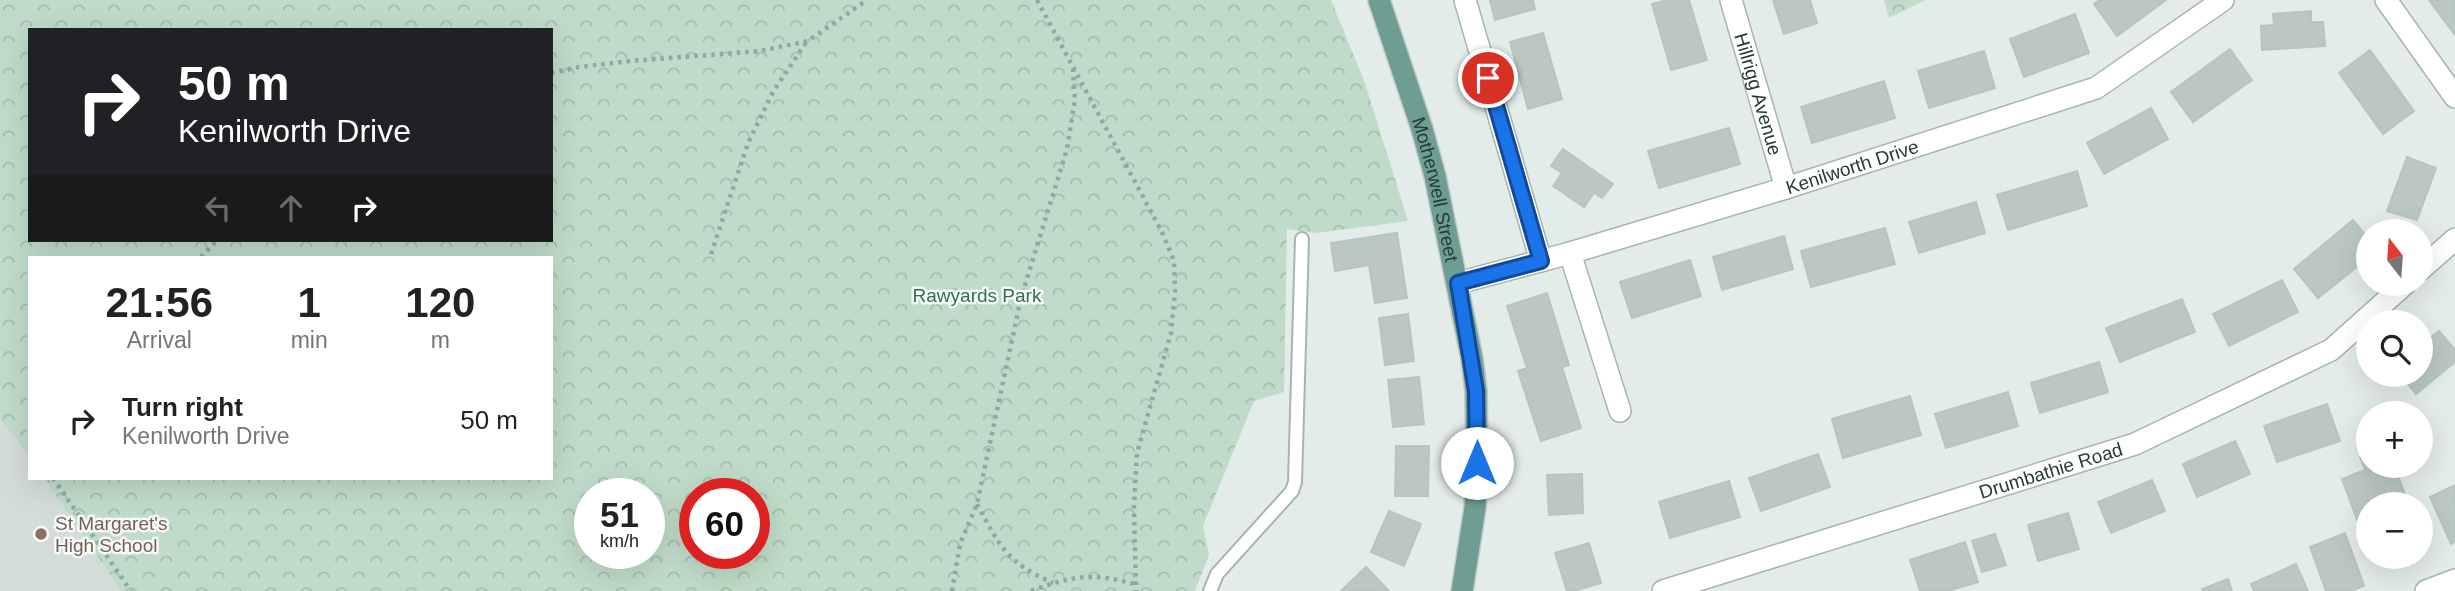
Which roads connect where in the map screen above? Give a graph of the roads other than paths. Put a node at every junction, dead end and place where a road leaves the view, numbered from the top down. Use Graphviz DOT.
graph roads {
  1 [pos="1379,0"];
  2 [pos="1465,0"];
  3 [pos="1731,0"];
  4 [pos="2224,0"];
  5 [pos="2386,0"];
  6 [pos="2455,97"];
  7 [pos="1786,188"];
  8 [pos="1303,239"];
  9 [pos="2455,239"];
  10 [pos="1570,253"];
  11 [pos="2433,258"];
  12 [pos="1541,261"];
  13 [pos="1458,283"];
  14 [pos="2392,296"];
  15 [pos="1620,411"];
  16 [pos="2455,580"];
  17 [pos="1210,591"];
  18 [pos="1462,591"];
  19 [pos="1663,591"];
  20 [pos="2426,591"];
  1 -- 13 [label="main road, Motherwell Street"];
  2 -- 12 [label="street"];
  3 -- 7 [label="street, Hillrigg Avenue"];
  4 -- 7 [label="street, Kenilworth Drive"];
  5 -- 6 [label="street"];
  7 -- 10 [label="street, Kenilworth Drive"];
  8 -- 17 [label="lane"];
  9 -- 11 [label="street"];
  10 -- 12 [label="street, Kenilworth Drive"];
  10 -- 15 [label="street"];
  12 -- 13 [label="street, Kenilworth Drive"];
  13 -- 18 [label="main road, Motherwell Street"];
  14 -- 19 [label="street, Drumbathie Road"];
  16 -- 20 [label="street"];
}
